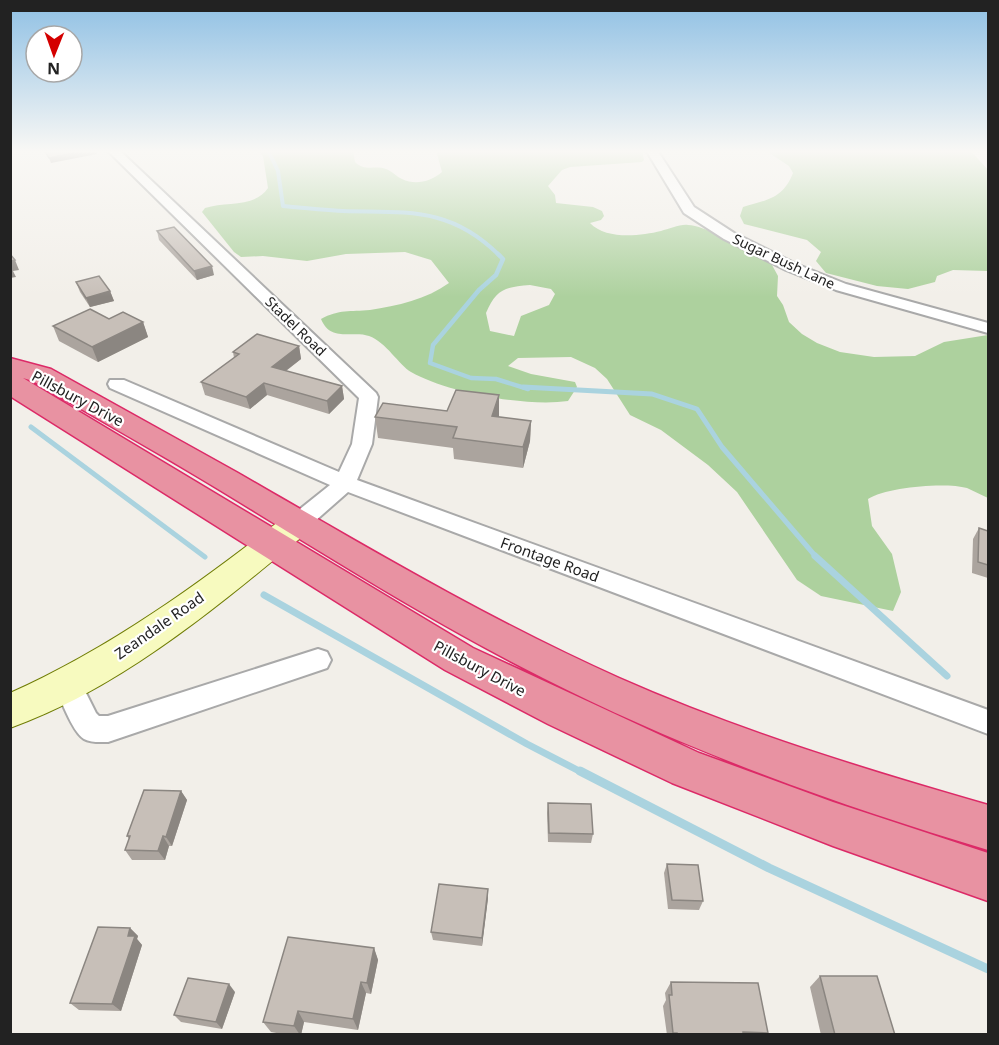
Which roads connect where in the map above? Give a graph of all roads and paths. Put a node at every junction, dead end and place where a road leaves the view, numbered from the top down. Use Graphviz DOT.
graph roads {
  1 [pos="163,199"];
  2 [pos="682,199"];
  3 [pos="988,328"];
  4 [pos="10,366"];
  5 [pos="10,380"];
  6 [pos="117,384"];
  7 [pos="345,483"];
  8 [pos="284,534"];
  9 [pos="318,660"];
  10 [pos="67,683"];
  11 [pos="10,711"];
  12 [pos="988,722"];
  13 [pos="988,827"];
  14 [pos="988,877"];
  1 -- 7 [label="street, Stadel Road"];
  2 -- 3 [label="street, Sugar Bush Lane"];
  4 -- 8 [label="highway, Pillsbury Drive"];
  5 -- 8 [label="highway, Pillsbury Drive"];
  6 -- 7 [label="street, Frontage Road"];
  7 -- 8 [label="street, Stadel Road"];
  7 -- 12 [label="street, Frontage Road"];
  8 -- 10 [label="main road, Zeandale Road"];
  8 -- 13 [label="highway, Pillsbury Drive"];
  8 -- 14 [label="highway, Pillsbury Drive"];
  9 -- 10 [label="street"];
  10 -- 11 [label="main road, Zeandale Road"];
}
